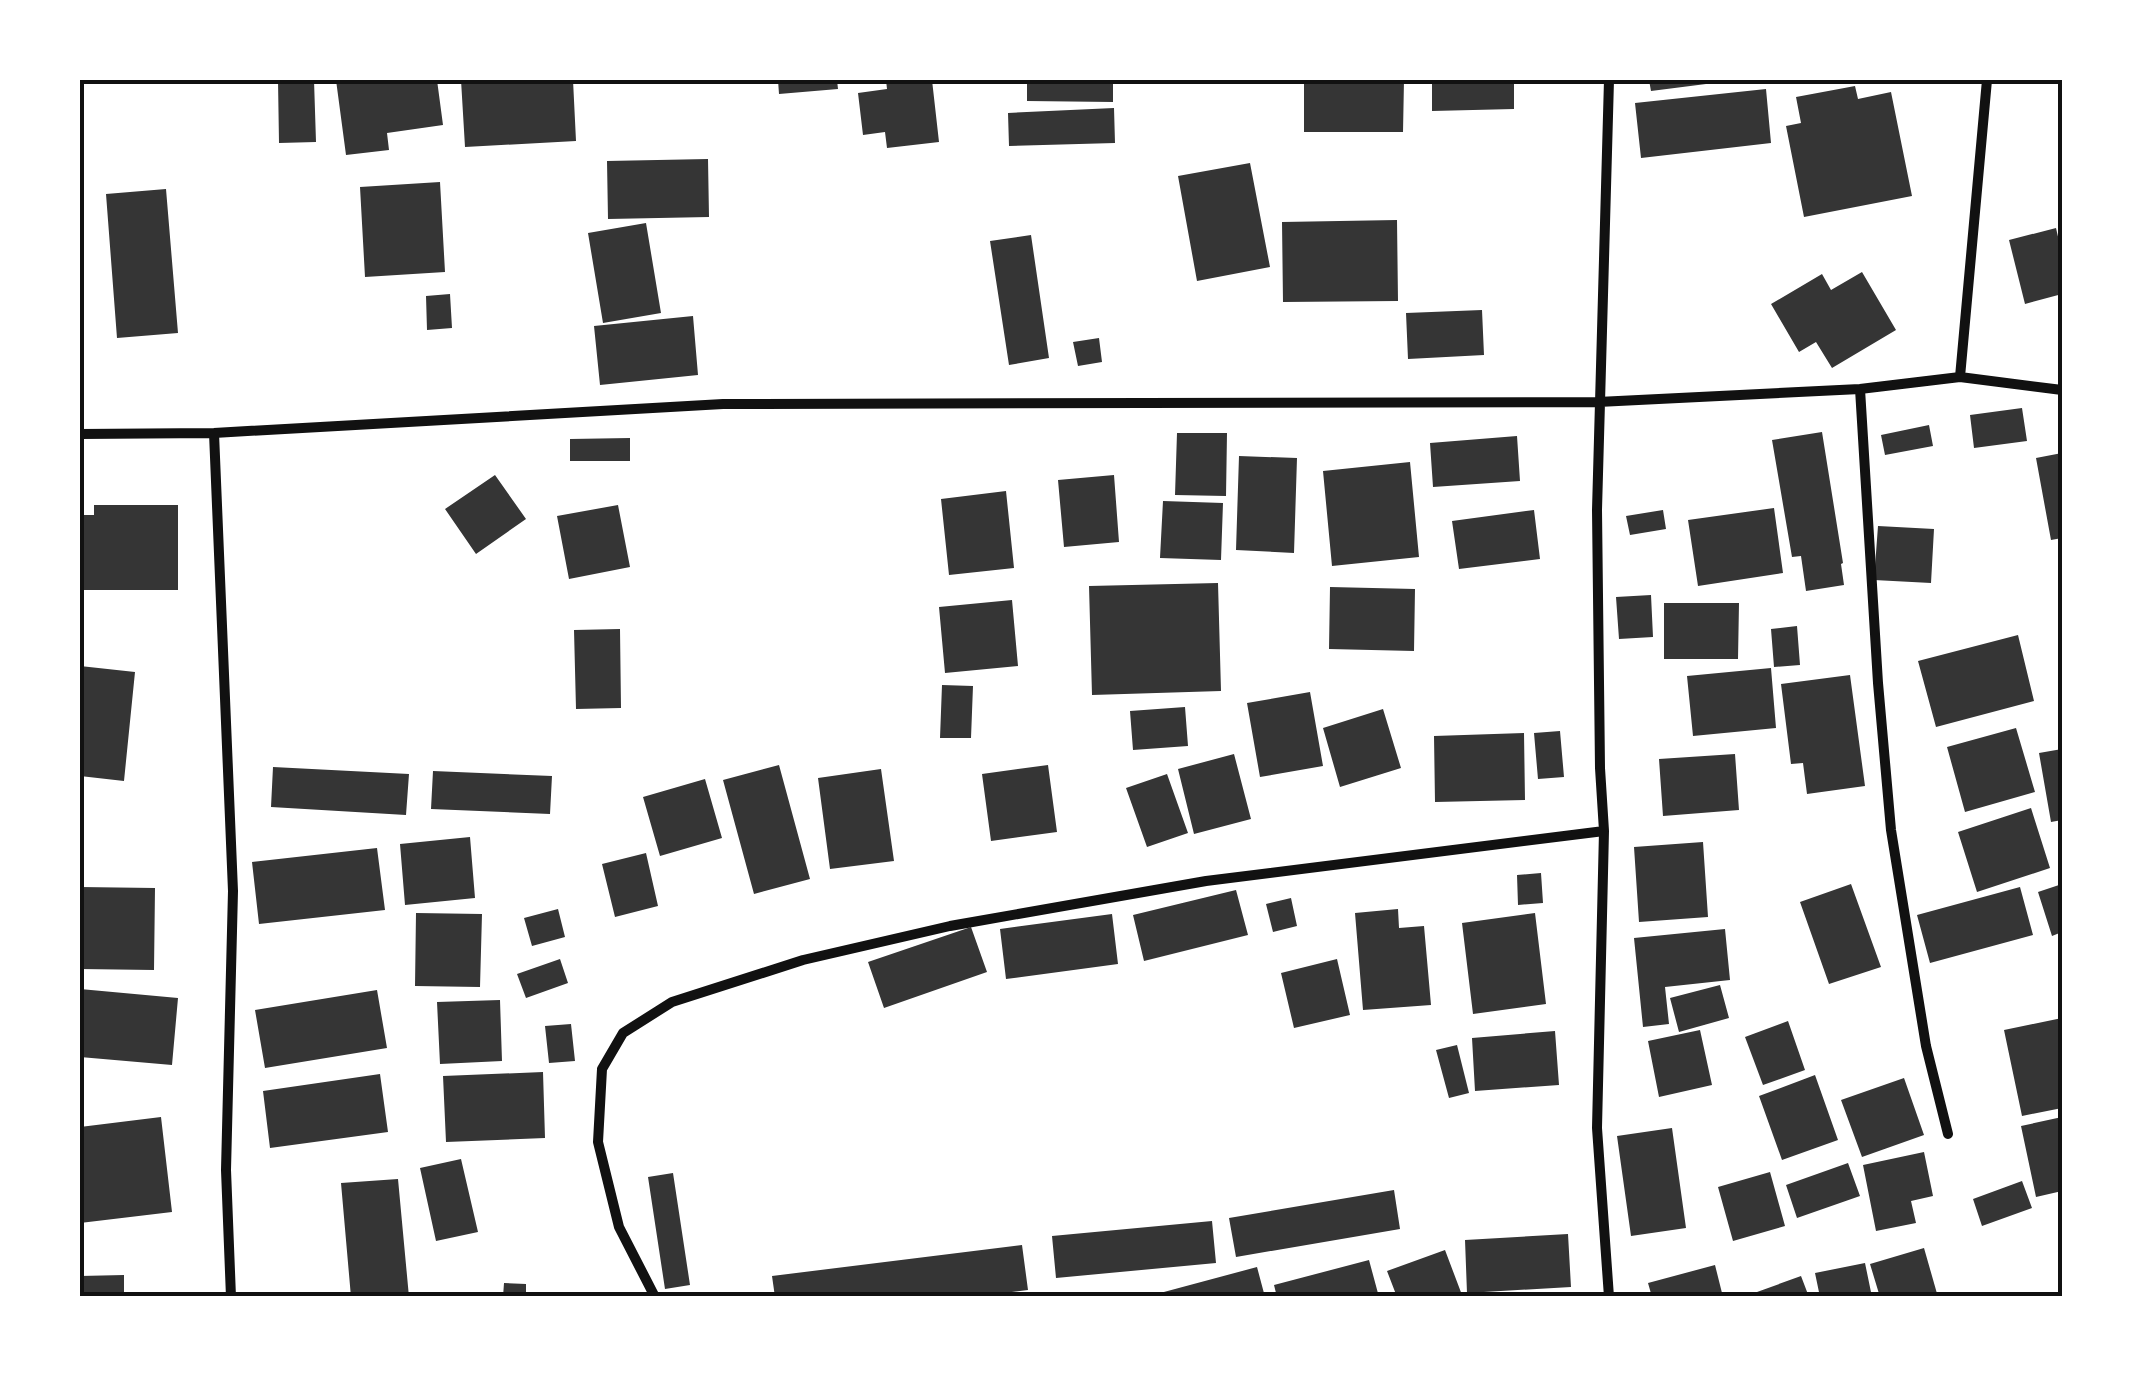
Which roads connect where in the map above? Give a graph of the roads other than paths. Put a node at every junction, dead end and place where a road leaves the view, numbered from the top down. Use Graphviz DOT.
graph roads {
  1 [pos="1609,80"];
  2 [pos="1986,80"];
  3 [pos="1960,377"];
  4 [pos="1860,389"];
  5 [pos="2062,390"];
  6 [pos="1598,402"];
  7 [pos="80,434"];
  8 [pos="214,434"];
  9 [pos="1604,831"];
  10 [pos="1948,1134"];
  11 [pos="231,1297"];
  12 [pos="655,1297"];
  13 [pos="1609,1297"];
  1 -- 6 [label="street"];
  2 -- 3 [label="street"];
  3 -- 4 [label="street"];
  3 -- 5 [label="street"];
  4 -- 6 [label="street"];
  4 -- 10 [label="street"];
  6 -- 8 [label="street"];
  6 -- 9 [label="street"];
  7 -- 8 [label="street"];
  8 -- 11 [label="street"];
  9 -- 12 [label="street"];
  9 -- 13 [label="street"];
}
